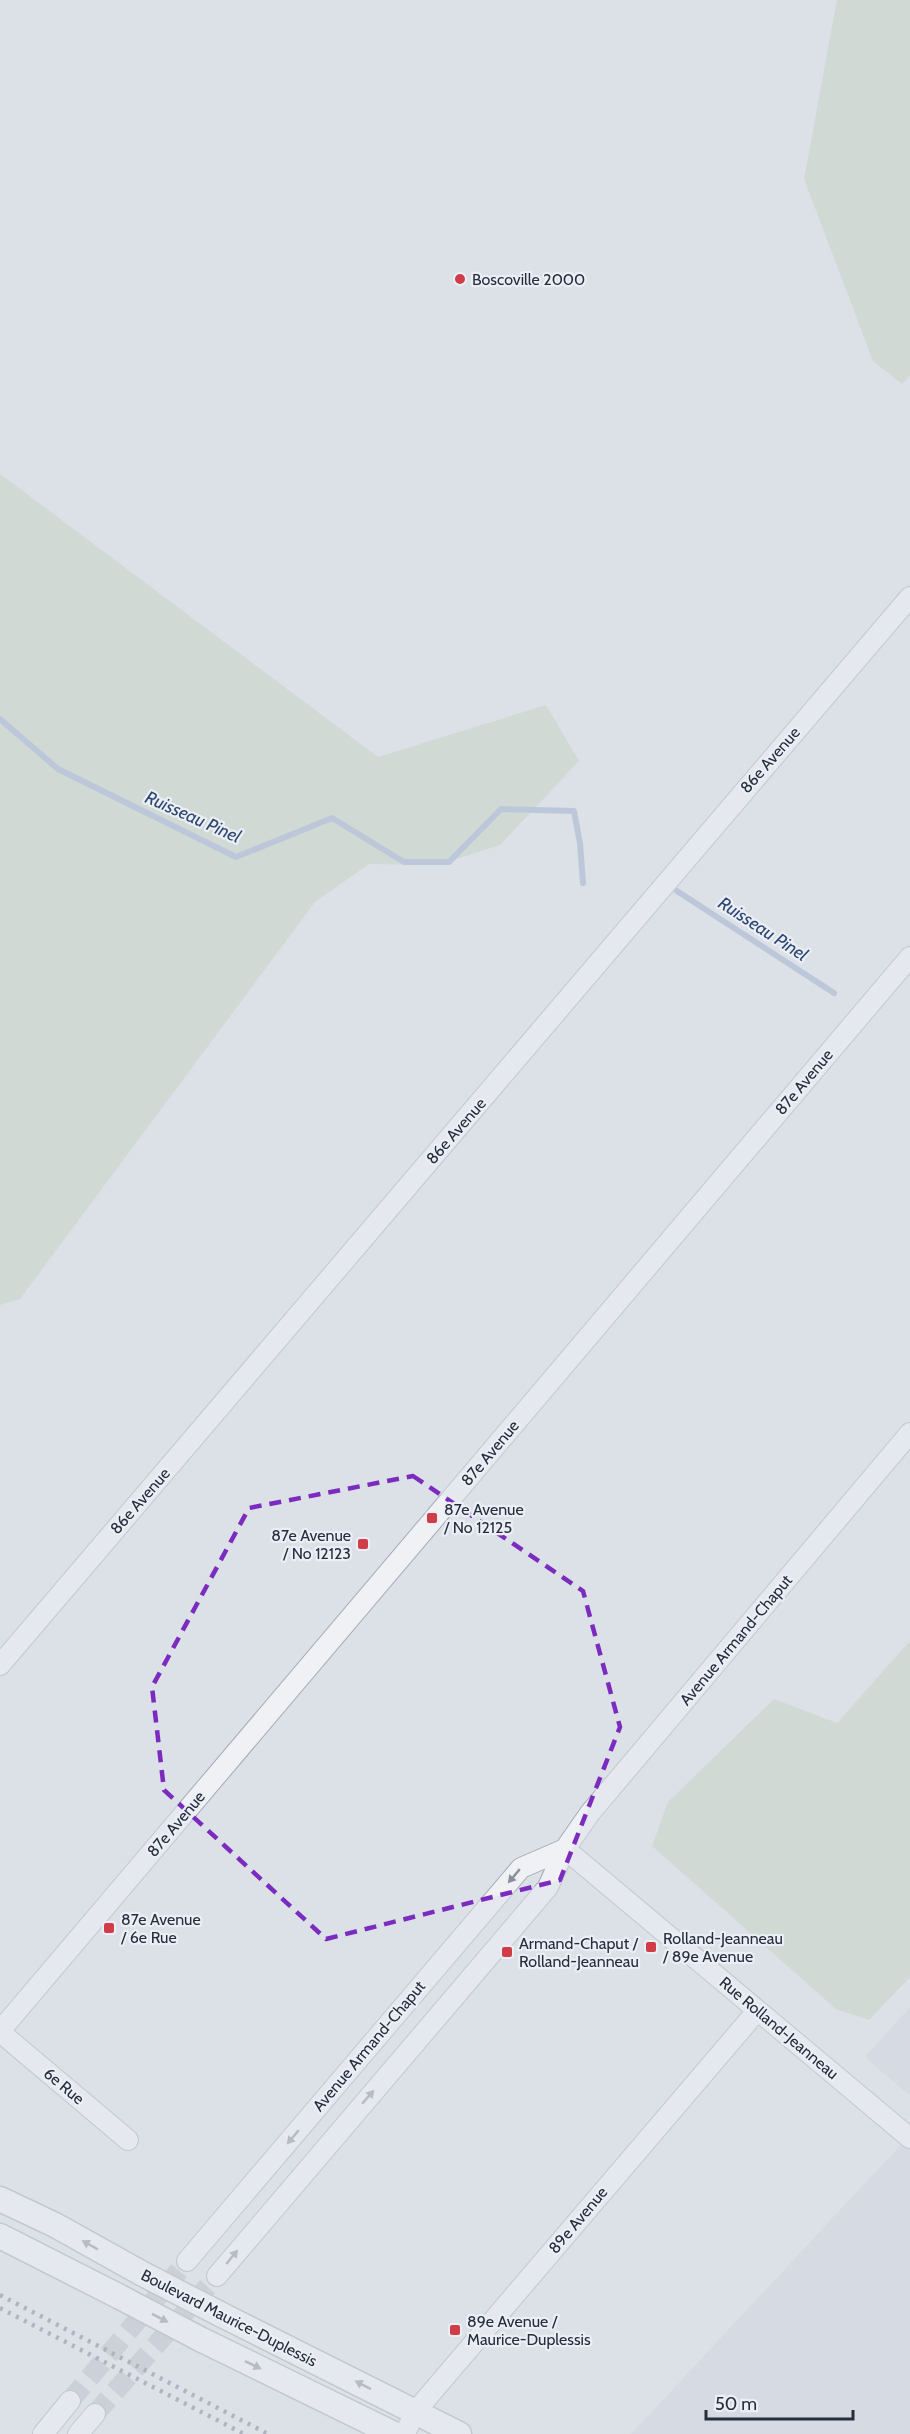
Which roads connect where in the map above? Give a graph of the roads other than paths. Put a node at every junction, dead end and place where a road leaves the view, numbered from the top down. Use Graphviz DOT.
graph roads {
  1 [pos="910,597"];
  2 [pos="910,957"];
  3 [pos="910,1433"];
  4 [pos="0,1665"];
  5 [pos="565,1850"];
  6 [pos="757,2011"];
  7 [pos="0,2031"];
  8 [pos="910,2138"];
  9 [pos="128,2140"];
  10 [pos="0,2199"];
  11 [pos="0,2236"];
  12 [pos="187,2261"];
  13 [pos="217,2276"];
  14 [pos="70,2401"];
  15 [pos="415,2412"];
  16 [pos="95,2414"];
  17 [pos="44,2434"];
  18 [pos="78,2434"];
  19 [pos="394,2434"];
  20 [pos="405,2434"];
  21 [pos="459,2434"];
  1 -- 4 [label="street, 86e Avenue"];
  2 -- 7 [label="street, 87e Avenue"];
  3 -- 5 [label="street, Avenue Armand-Chaput"];
  5 -- 6 [label="street, Rue Rolland-Jeanneau"];
  5 -- 12 [label="street, Avenue Armand-Chaput, one-way"];
  13 -- 5 [label="street, Avenue Armand-Chaput, one-way"];
  6 -- 8 [label="street, Rue Rolland-Jeanneau"];
  6 -- 15 [label="street, 89e Avenue"];
  7 -- 9 [label="street, 6e Rue"];
  15 -- 10 [label="street, Boulevard Maurice-Duplessis, one-way, bridge"];
  11 -- 19 [label="street, Boulevard Maurice-Duplessis, one-way, bridge"];
  14 -- 17 [label="street"];
  15 -- 20 [label="street, 89e Avenue"];
  15 -- 21 [label="street, Boulevard Maurice-Duplessis"];
  16 -- 18 [label="street"];
}
